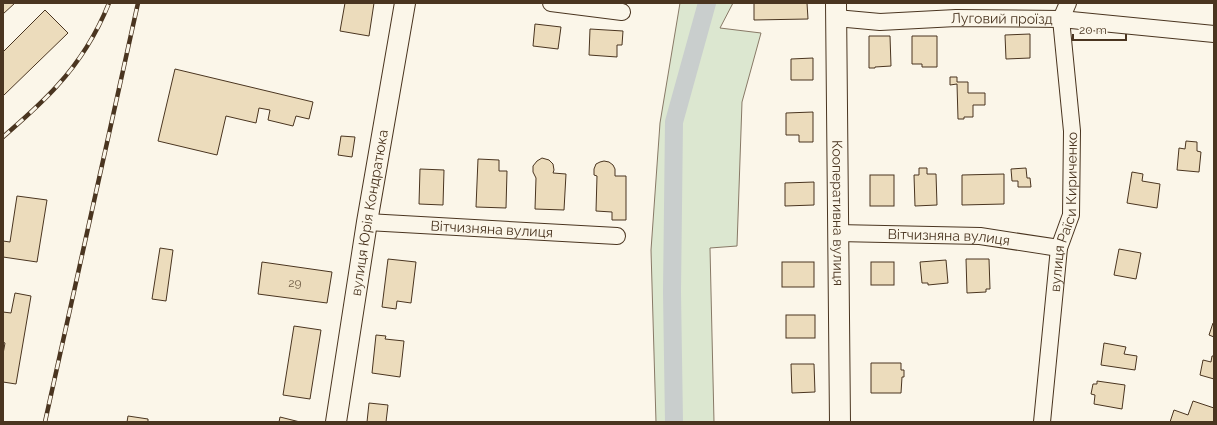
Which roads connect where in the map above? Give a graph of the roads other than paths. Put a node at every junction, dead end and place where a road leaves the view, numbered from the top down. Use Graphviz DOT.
graph roads {
  1 [pos="405,3"];
  2 [pos="551,3"];
  3 [pos="1068,3"];
  4 [pos="836,11"];
  5 [pos="622,12"];
  6 [pos="1061,19"];
  7 [pos="1214,34"];
  8 [pos="367,222"];
  9 [pos="837,233"];
  10 [pos="617,236"];
  11 [pos="1059,248"];
  12 [pos="336,422"];
  13 [pos="840,422"];
  14 [pos="1042,422"];
  1 -- 8 [label="street, вулиця Юрія Кондратюка"];
  2 -- 5 [label="street"];
  3 -- 6 [label="street, вулиця Раїси Кириченко"];
  4 -- 6 [label="street, Луговий проїзд"];
  4 -- 9 [label="street, Кооперативна вулиця"];
  6 -- 7 [label="street, Луговий проїзд"];
  6 -- 11 [label="street, вулиця Раїси Кириченко"];
  8 -- 10 [label="street, Вітчизняна вулиця"];
  8 -- 12 [label="street, вулиця Юрія Кондратюка"];
  9 -- 11 [label="street, Вітчизняна вулиця"];
  9 -- 13 [label="street, Кооперативна вулиця"];
  11 -- 14 [label="street, вулиця Раїси Кириченко"];
}
